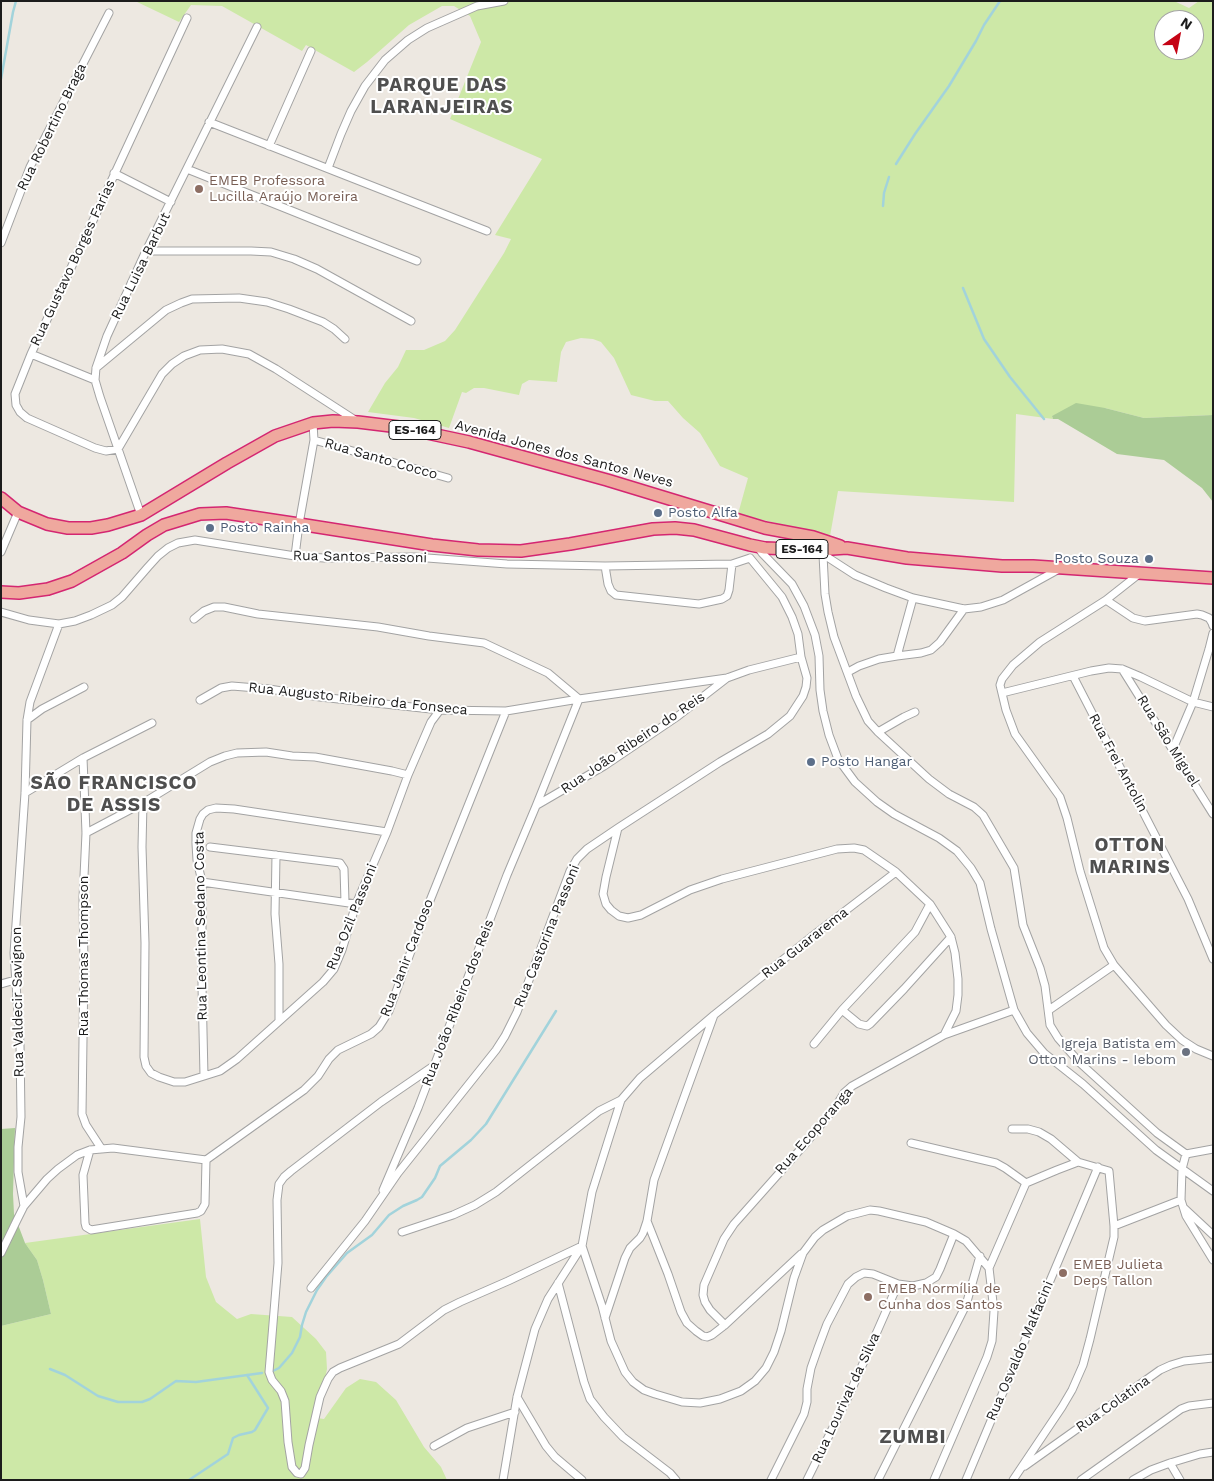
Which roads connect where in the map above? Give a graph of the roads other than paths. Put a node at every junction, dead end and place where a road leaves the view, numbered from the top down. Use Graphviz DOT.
graph roads {
  1 [pos="504,1"];
  2 [pos="109,13"];
  3 [pos="187,18"];
  4 [pos="257,27"];
  5 [pos="311,51"];
  6 [pos="209,122"];
  7 [pos="269,146"];
  8 [pos="328,168"];
  9 [pos="187,169"];
  10 [pos="114,173"];
  11 [pos="171,202"];
  12 [pos="487,230"];
  13 [pos="1,243"];
  14 [pos="146,252"];
  15 [pos="417,261"];
  16 [pos="411,321"];
  17 [pos="345,339"];
  18 [pos="31,354"];
  19 [pos="96,368"];
  20 [pos="95,380"];
  21 [pos="358,422"];
  22 [pos="313,423"];
  23 [pos="314,440"];
  24 [pos="118,449"];
  25 [pos="448,478"];
  26 [pos="1,498"];
  27 [pos="18,512"];
  28 [pos="141,514"];
  29 [pos="299,524"];
  30 [pos="788,532"];
  31 [pos="754,546"];
  32 [pos="847,548"];
  33 [pos="780,549"];
  34 [pos="1,552"];
  35 [pos="820,552"];
  36 [pos="295,556"];
  37 [pos="750,558"];
  38 [pos="732,564"];
  39 [pos="605,566"];
  40 [pos="1062,568"];
  41 [pos="1139,573"];
  42 [pos="1213,578"];
  43 [pos="1,592"];
  44 [pos="913,598"];
  45 [pos="1106,600"];
  46 [pos="964,609"];
  47 [pos="1,612"];
  48 [pos="194,619"];
  49 [pos="59,624"];
  50 [pos="1213,626"];
  51 [pos="1213,633"];
  52 [pos="897,656"];
  53 [pos="802,657"];
  54 [pos="1122,669"];
  55 [pos="848,672"];
  56 [pos="1073,676"];
  57 [pos="727,678"];
  58 [pos="84,687"];
  59 [pos="1002,693"];
  60 [pos="579,698"];
  61 [pos="200,700"];
  62 [pos="1193,702"];
  63 [pos="1213,707"];
  64 [pos="440,710"];
  65 [pos="506,711"];
  66 [pos="915,712"];
  67 [pos="26,720"];
  68 [pos="152,723"];
  69 [pos="878,732"];
  70 [pos="1173,749"];
  71 [pos="84,758"];
  72 [pos="408,775"];
  73 [pos="25,793"];
  74 [pos="143,803"];
  75 [pos="536,806"];
  76 [pos="1213,814"];
  77 [pos="618,828"];
  78 [pos="387,832"];
  79 [pos="86,833"];
  80 [pos="210,847"];
  81 [pos="276,855"];
  82 [pos="896,872"];
  83 [pos="202,882"];
  84 [pos="276,892"];
  85 [pos="345,902"];
  86 [pos="356,904"];
  87 [pos="930,904"];
  88 [pos="950,937"];
  89 [pos="1213,959"];
  90 [pos="1114,965"];
  91 [pos="15,980"];
  92 [pos="1,984"];
  93 [pos="842,1010"];
  94 [pos="1014,1010"];
  95 [pos="1049,1010"];
  96 [pos="714,1015"];
  97 [pos="279,1021"];
  98 [pos="944,1035"];
  99 [pos="814,1044"];
  100 [pos="1213,1056"];
  101 [pos="435,1065"];
  102 [pos="204,1076"];
  103 [pos="621,1100"];
  104 [pos="1012,1129"];
  105 [pos="911,1143"];
  106 [pos="101,1148"];
  107 [pos="1213,1149"];
  108 [pos="90,1150"];
  109 [pos="1186,1154"];
  110 [pos="206,1160"];
  111 [pos="1078,1162"];
  112 [pos="1098,1167"];
  113 [pos="1182,1169"];
  114 [pos="1026,1183"];
  115 [pos="1213,1191"];
  116 [pos="379,1200"];
  117 [pos="1181,1203"];
  118 [pos="24,1206"];
  119 [pos="647,1221"];
  120 [pos="1114,1226"];
  121 [pos="402,1232"];
  122 [pos="954,1234"];
  123 [pos="1213,1235"];
  124 [pos="582,1246"];
  125 [pos="2,1250"];
  126 [pos="803,1252"];
  127 [pos="980,1256"];
  128 [pos="1213,1260"];
  129 [pos="989,1268"];
  130 [pos="558,1283"];
  131 [pos="898,1284"];
  132 [pos="311,1288"];
  133 [pos="605,1318"];
  134 [pos="725,1325"];
  135 [pos="1213,1358"];
  136 [pos="517,1397"];
  137 [pos="1213,1403"];
  138 [pos="515,1412"];
  139 [pos="434,1446"];
  140 [pos="1213,1452"];
  141 [pos="1170,1463"];
  142 [pos="1020,1469"];
  143 [pos="503,1480"];
  144 [pos="582,1480"];
  145 [pos="676,1480"];
  146 [pos="771,1480"];
  147 [pos="807,1480"];
  148 [pos="878,1480"];
  149 [pos="934,1480"];
  150 [pos="966,1480"];
  151 [pos="1014,1480"];
  152 [pos="1081,1480"];
  153 [pos="1133,1480"];
  154 [pos="1180,1480"];
  1 -- 8 [label="street"];
  2 -- 13 [label="street, Rua Robertino Braga"];
  3 -- 10 [label="street, Rua Gustavo Borges Farias"];
  4 -- 6 [label="street, Rua Luisa Barbut"];
  5 -- 7 [label="street"];
  6 -- 7 [label="street"];
  6 -- 9 [label="street, Rua Luisa Barbut"];
  7 -- 8 [label="street"];
  8 -- 12 [label="street"];
  9 -- 11 [label="street, Rua Luisa Barbut"];
  9 -- 15 [label="street"];
  10 -- 11 [label="street"];
  10 -- 18 [label="street, Rua Gustavo Borges Farias"];
  11 -- 14 [label="street, Rua Luisa Barbut"];
  14 -- 16 [label="street"];
  14 -- 19 [label="street, Rua Luisa Barbut"];
  17 -- 19 [label="street"];
  18 -- 20 [label="street"];
  18 -- 24 [label="street, Rua Gustavo Borges Farias"];
  19 -- 20 [label="street, Rua Luisa Barbut"];
  20 -- 24 [label="street, Rua Luisa Barbut"];
  21 -- 22 [label="highway, Avenida Jones dos Santos Neves / ES-164"];
  21 -- 24 [label="street"];
  21 -- 30 [label="highway, Avenida Jones dos Santos Neves / ES-164"];
  22 -- 23 [label="street"];
  22 -- 28 [label="highway, Avenida Jones dos Santos Neves / ES-164"];
  23 -- 25 [label="street, Rua Santo Cocco"];
  23 -- 29 [label="street"];
  24 -- 28 [label="street, Rua Luisa Barbut"];
  26 -- 27 [label="highway, Avenida Jones dos Santos Neves / ES-164"];
  27 -- 28 [label="highway, Avenida Jones dos Santos Neves / ES-164"];
  27 -- 34 [label="street"];
  29 -- 31 [label="highway, ES-164"];
  29 -- 36 [label="street"];
  29 -- 43 [label="highway, ES-164"];
  30 -- 32 [label="highway, Avenida Jones dos Santos Neves / ES-164"];
  30 -- 33 [label="highway"];
  31 -- 33 [label="highway, ES-164"];
  31 -- 37 [label="street"];
  31 -- 94 [label="street"];
  32 -- 35 [label="highway, ES-164"];
  32 -- 40 [label="highway, ES-164"];
  33 -- 35 [label="highway, ES-164"];
  35 -- 44 [label="street"];
  35 -- 55 [label="street"];
  36 -- 39 [label="street, Rua Santos Passoni"];
  36 -- 49 [label="street, Rua Santos Passoni"];
  37 -- 38 [label="street, Rua Santos Passoni"];
  37 -- 53 [label="street, Rua Castorina Passoni"];
  38 -- 39 [label="street, Rua Santos Passoni"];
  38 -- 39 [label="street"];
  40 -- 41 [label="highway, ES-164"];
  40 -- 46 [label="street"];
  41 -- 42 [label="highway, ES-164"];
  41 -- 45 [label="street"];
  44 -- 46 [label="street"];
  44 -- 52 [label="street"];
  45 -- 50 [label="street"];
  45 -- 59 [label="street"];
  46 -- 52 [label="street"];
  47 -- 49 [label="street, Rua Santos Passoni"];
  48 -- 60 [label="street"];
  49 -- 67 [label="street, Rua Valdecir Savignon"];
  51 -- 62 [label="street"];
  52 -- 55 [label="street"];
  53 -- 57 [label="street"];
  53 -- 77 [label="street, Rua Castorina Passoni"];
  54 -- 56 [label="street"];
  54 -- 62 [label="street"];
  54 -- 70 [label="street, Rua São Miguel"];
  55 -- 69 [label="street"];
  56 -- 59 [label="street"];
  56 -- 89 [label="street, Rua Frei Antolin"];
  57 -- 60 [label="street, Rua Augusto Ribeiro da Fonseca"];
  57 -- 75 [label="street, Rua João Ribeiro do Reis"];
  58 -- 67 [label="street"];
  59 -- 90 [label="street"];
  60 -- 65 [label="street, Rua Augusto Ribeiro da Fonseca"];
  60 -- 75 [label="street, Rua João Ribeiro dos Reis"];
  61 -- 64 [label="street, Rua Augusto Ribeiro da Fonseca"];
  62 -- 63 [label="street"];
  62 -- 70 [label="street"];
  64 -- 65 [label="street, Rua Augusto Ribeiro da Fonseca"];
  64 -- 72 [label="street, Rua Ozil Passoni"];
  65 -- 110 [label="street, Rua Janir Cardoso"];
  66 -- 69 [label="street"];
  67 -- 73 [label="street, Rua Valdecir Savignon"];
  68 -- 71 [label="street"];
  69 -- 95 [label="street"];
  70 -- 76 [label="street, Rua São Miguel"];
  71 -- 73 [label="street"];
  71 -- 79 [label="street, Rua Thomas Thompson"];
  72 -- 74 [label="street"];
  72 -- 78 [label="street, Rua Ozil Passoni"];
  73 -- 91 [label="street, Rua Valdecir Savignon"];
  74 -- 79 [label="street"];
  74 -- 102 [label="street, Rua Ozil Passoni"];
  75 -- 101 [label="street, Rua João Ribeiro dos Reis"];
  77 -- 82 [label="street"];
  77 -- 116 [label="street, Rua Castorina Passoni"];
  78 -- 83 [label="street, Rua Leontina Sedano Costa"];
  78 -- 86 [label="street, Rua Ozil Passoni"];
  79 -- 106 [label="street, Rua Thomas Thompson"];
  80 -- 81 [label="street"];
  81 -- 84 [label="street"];
  81 -- 85 [label="street"];
  82 -- 87 [label="street"];
  82 -- 96 [label="street, Rua Guararema"];
  83 -- 84 [label="street"];
  83 -- 102 [label="street, Rua Leontina Sedano Costa"];
  84 -- 85 [label="street"];
  84 -- 97 [label="street"];
  85 -- 86 [label="street"];
  86 -- 97 [label="street, Rua Ozil Passoni"];
  87 -- 88 [label="street"];
  87 -- 93 [label="street"];
  88 -- 93 [label="street"];
  88 -- 98 [label="street"];
  90 -- 95 [label="street"];
  90 -- 100 [label="street"];
  91 -- 92 [label="street"];
  91 -- 118 [label="street, Rua Valdecir Savignon"];
  93 -- 99 [label="street"];
  94 -- 98 [label="street, Rua Ecoporanga"];
  94 -- 113 [label="street"];
  95 -- 109 [label="street"];
  96 -- 103 [label="street, Rua Guararema"];
  96 -- 119 [label="street"];
  97 -- 102 [label="street, Rua Ozil Passoni"];
  98 -- 134 [label="street, Rua Ecoporanga"];
  101 -- 116 [label="street, Rua João Ribeiro dos Reis"];
  101 -- 124 [label="street"];
  103 -- 121 [label="street"];
  103 -- 124 [label="street"];
  104 -- 111 [label="street"];
  105 -- 114 [label="street"];
  106 -- 108 [label="street"];
  106 -- 110 [label="street"];
  107 -- 109 [label="street"];
  108 -- 110 [label="street"];
  108 -- 118 [label="street"];
  109 -- 113 [label="street"];
  111 -- 112 [label="street"];
  111 -- 114 [label="street"];
  112 -- 120 [label="street"];
  112 -- 150 [label="street, Rua Osvaldo Malfacini"];
  113 -- 115 [label="street"];
  113 -- 117 [label="street"];
  114 -- 129 [label="street"];
  116 -- 132 [label="street, Rua Castorina Passoni"];
  117 -- 120 [label="street"];
  117 -- 123 [label="street"];
  117 -- 128 [label="street"];
  118 -- 125 [label="street"];
  119 -- 133 [label="street"];
  119 -- 134 [label="street"];
  120 -- 142 [label="street"];
  122 -- 126 [label="street"];
  122 -- 127 [label="street"];
  122 -- 131 [label="street"];
  124 -- 130 [label="street"];
  124 -- 133 [label="street"];
  126 -- 133 [label="street"];
  126 -- 134 [label="street"];
  127 -- 129 [label="street"];
  127 -- 148 [label="street"];
  129 -- 149 [label="street"];
  130 -- 136 [label="street"];
  130 -- 145 [label="street"];
  131 -- 146 [label="street"];
  131 -- 147 [label="street, Rua Lourival da Silva"];
  135 -- 142 [label="street, Rua Colatina"];
  136 -- 138 [label="street"];
  136 -- 144 [label="street"];
  137 -- 152 [label="street"];
  138 -- 139 [label="street"];
  138 -- 143 [label="street"];
  140 -- 141 [label="street"];
  141 -- 153 [label="street"];
  141 -- 154 [label="street"];
  142 -- 151 [label="street"];
}
